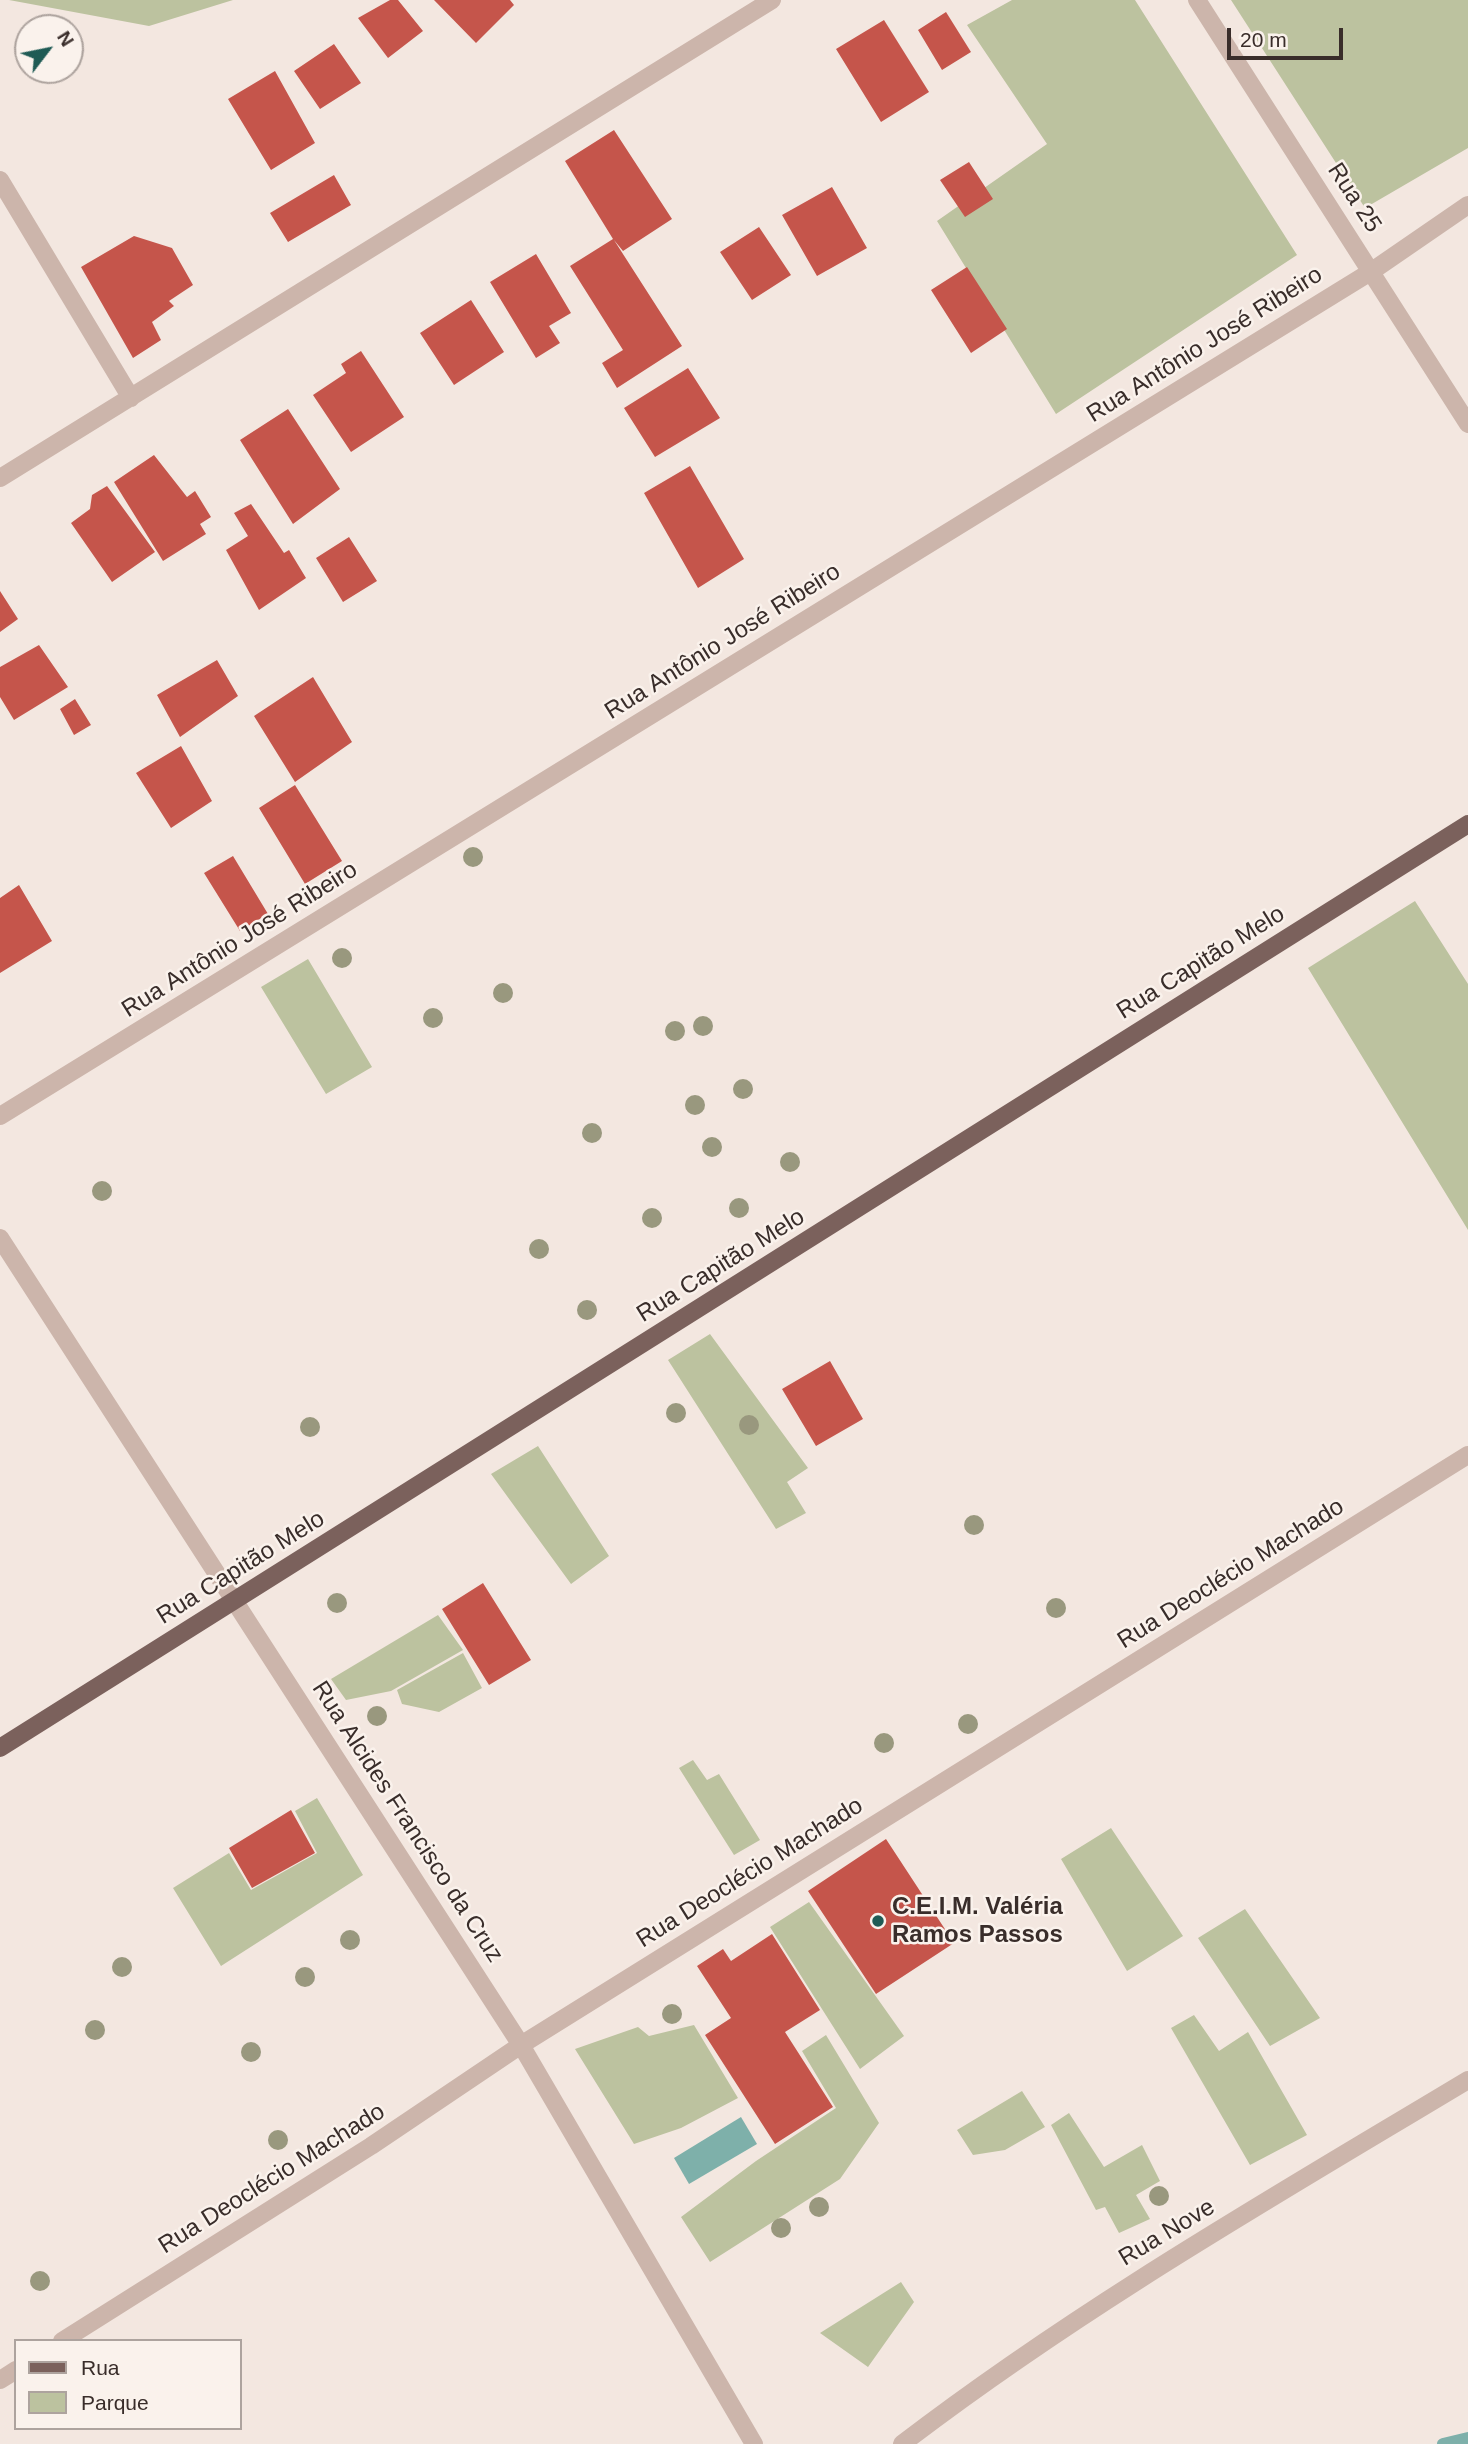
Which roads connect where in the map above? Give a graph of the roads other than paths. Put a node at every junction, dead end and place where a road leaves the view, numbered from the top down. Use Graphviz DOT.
graph roads {
  1 [pos="772,0"];
  2 [pos="1197,0"];
  3 [pos="0,180"];
  4 [pos="1468,205"];
  5 [pos="1372,271"];
  6 [pos="131,398"];
  7 [pos="1468,424"];
  8 [pos="0,478"];
  9 [pos="1468,824"];
  10 [pos="0,1116"];
  11 [pos="0,1238"];
  12 [pos="1468,1455"];
  13 [pos="235,1601"];
  14 [pos="0,1748"];
  15 [pos="521,2045"];
  16 [pos="1468,2080"];
  17 [pos="65,2339"];
  18 [pos="754,2444"];
  19 [pos="902,2444"];
  1 -- 6 [label="street"];
  2 -- 5 [label="street, Rua 25"];
  3 -- 6 [label="street"];
  4 -- 5 [label="street, Rua Antônio José Ribeiro"];
  5 -- 7 [label="street, Rua 25"];
  5 -- 10 [label="street, Rua Antônio José Ribeiro"];
  6 -- 8 [label="street"];
  9 -- 13 [label="main road, Rua Capitão Melo"];
  11 -- 13 [label="street, Rua Alcides Francisco da Cruz"];
  12 -- 15 [label="street, Rua Deoclécio Machado"];
  13 -- 14 [label="main road, Rua Capitão Melo"];
  13 -- 15 [label="street, Rua Alcides Francisco da Cruz"];
  15 -- 17 [label="street, Rua Deoclécio Machado"];
  15 -- 18 [label="street, Rua Alcides Francisco da Cruz"];
  16 -- 19 [label="street, Rua Nove"];
}
